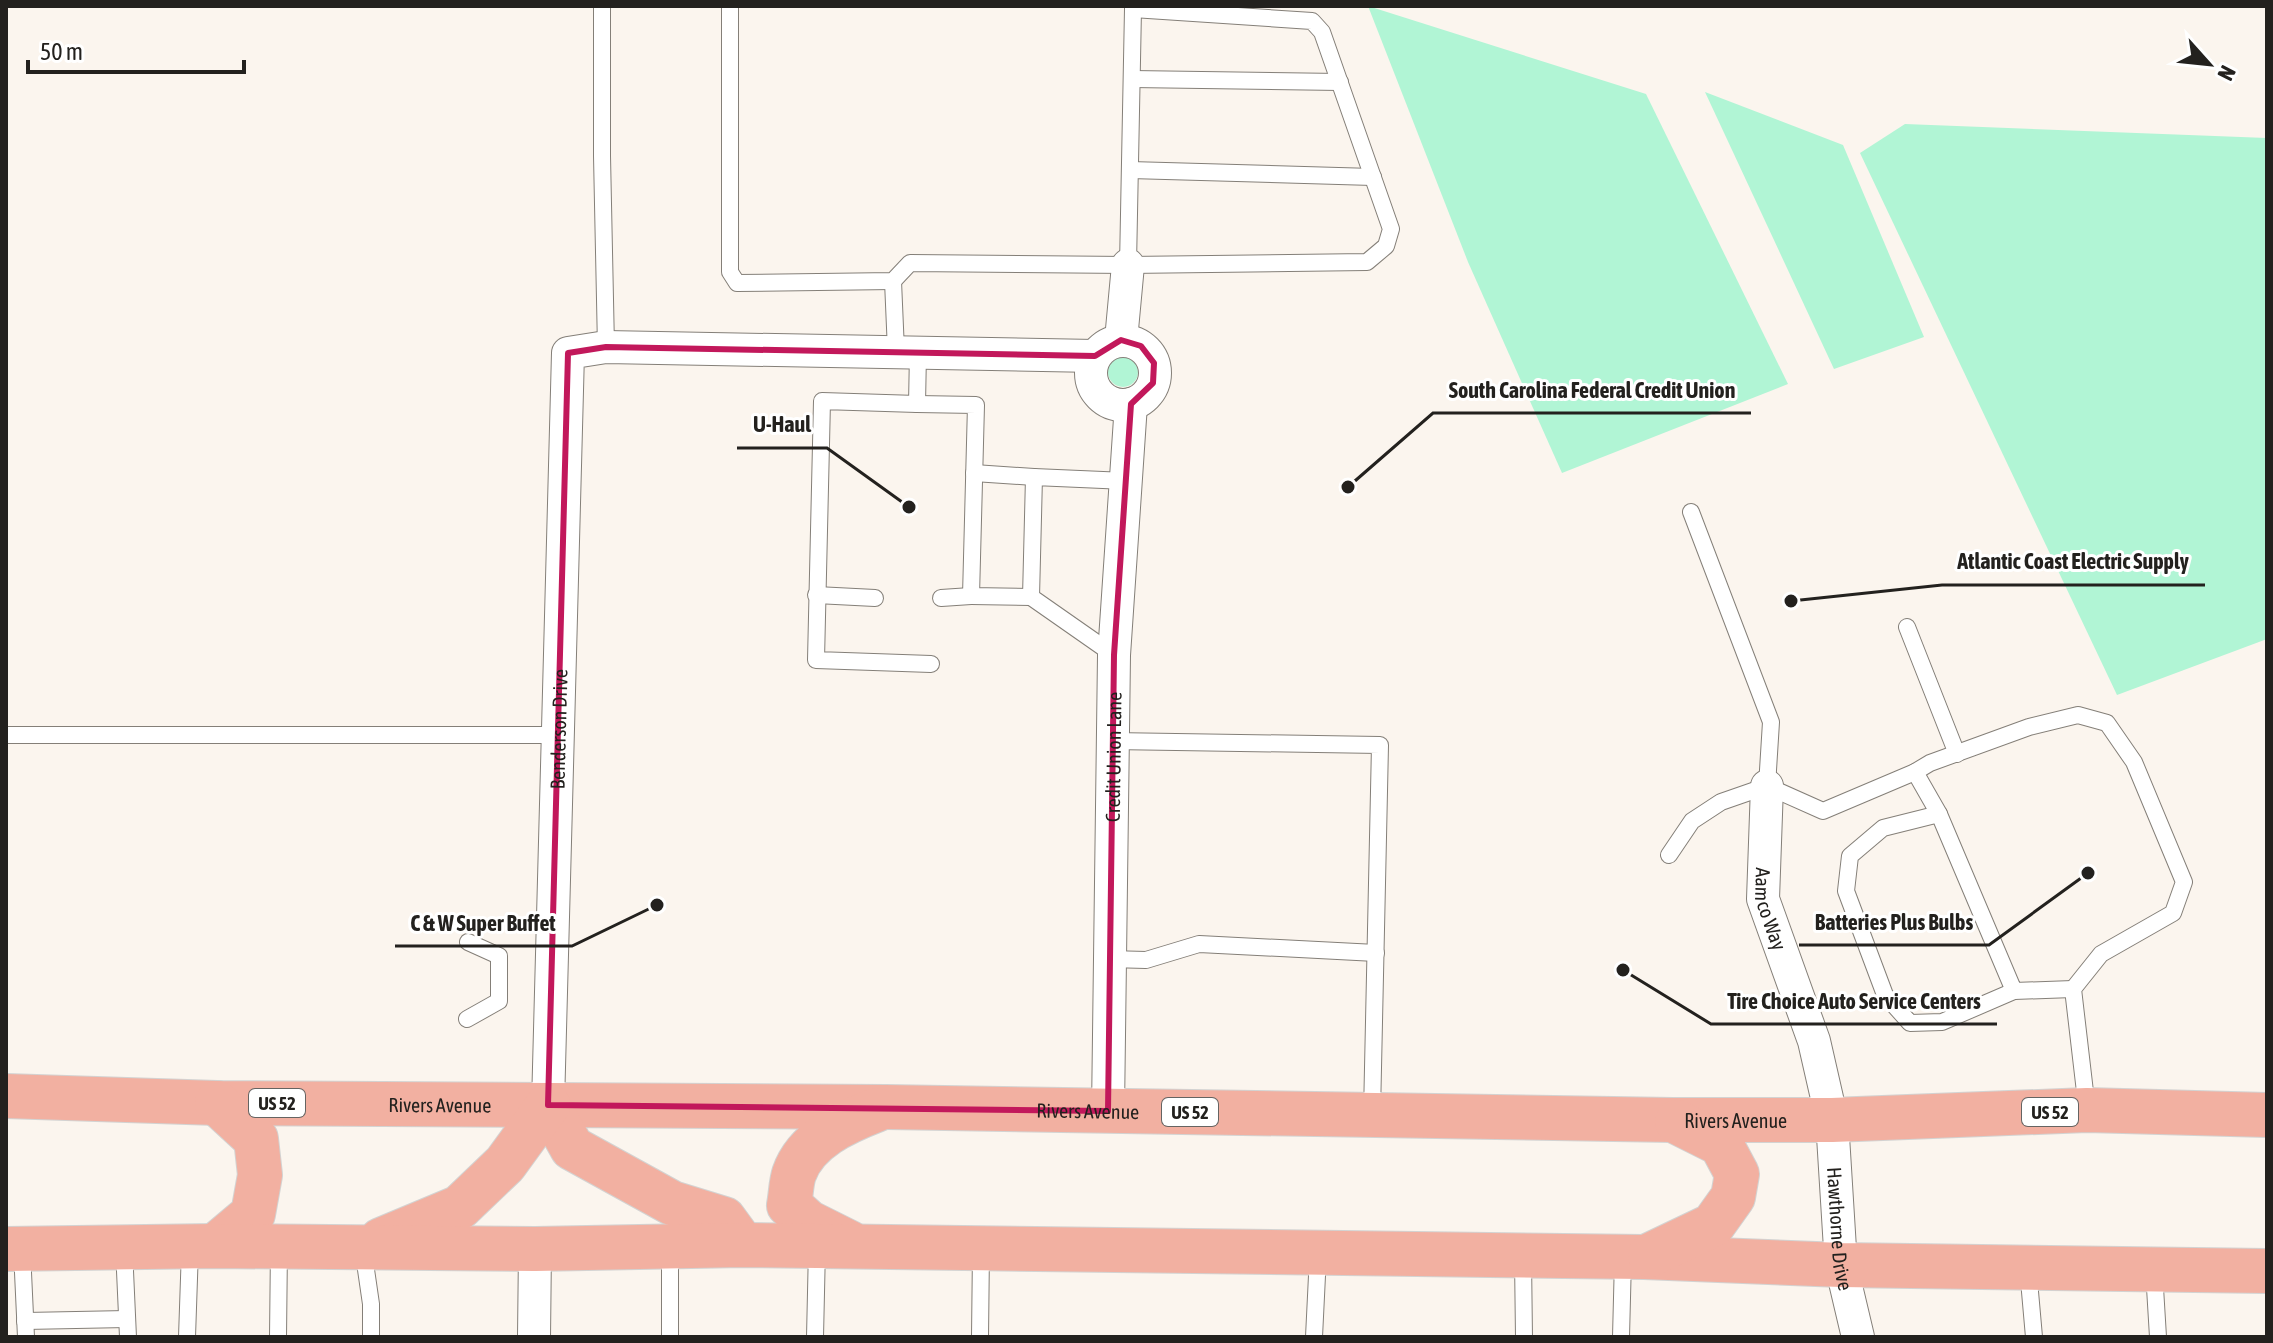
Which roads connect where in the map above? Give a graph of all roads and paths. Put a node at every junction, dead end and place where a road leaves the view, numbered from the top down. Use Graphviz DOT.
graph roads {
  1 [pos="602,6"];
  2 [pos="730,6"];
  3 [pos="1133,8"];
  4 [pos="1132,79"];
  5 [pos="1340,82"];
  6 [pos="1130,170"];
  7 [pos="1373,177"];
  8 [pos="1128,265"];
  9 [pos="893,281"];
  10 [pos="606,347"];
  11 [pos="1108,348"];
  12 [pos="907,352"];
  13 [pos="917,404"];
  14 [pos="1131,404"];
  15 [pos="974,473"];
  16 [pos="1034,477"];
  17 [pos="1126,481"];
  18 [pos="1691,512"];
  19 [pos="816,595"];
  20 [pos="971,596"];
  21 [pos="1031,597"];
  22 [pos="875,598"];
  23 [pos="941,598"];
  24 [pos="1907,627"];
  25 [pos="1114,655"];
  26 [pos="931,664"];
  27 [pos="6,735"];
  28 [pos="557,735"];
  29 [pos="1112,741"];
  30 [pos="1957,754"];
  31 [pos="1915,772"];
  32 [pos="1767,786"];
  33 [pos="1939,814"];
  34 [pos="1669,855"];
  35 [pos="468,942"];
  36 [pos="1376,953"];
  37 [pos="1109,959"];
  38 [pos="2073,989"];
  39 [pos="2014,991"];
  40 [pos="467,1019"];
  41 [pos="6,1096"];
  42 [pos="217,1103"];
  43 [pos="548,1105"];
  44 [pos="886,1107"];
  45 [pos="2087,1110"];
  46 [pos="1108,1111"];
  47 [pos="1372,1114"];
  48 [pos="2267,1115"];
  49 [pos="1673,1120"];
  50 [pos="1832,1120"];
  51 [pos="743,1245"];
  52 [pos="670,1246"];
  53 [pos="837,1246"];
  54 [pos="202,1247"];
  55 [pos="279,1247"];
  56 [pos="363,1247"];
  57 [pos="124,1248"];
  58 [pos="981,1248"];
  59 [pos="14,1249"];
  60 [pos="535,1249"];
  61 [pos="1318,1253"];
  62 [pos="1523,1256"];
  63 [pos="1634,1257"];
  64 [pos="1841,1265"];
  65 [pos="2028,1268"];
  66 [pos="2154,1269"];
  67 [pos="2267,1271"];
  68 [pos="127,1319"];
  69 [pos="25,1329"];
  70 [pos="128,1337"];
  71 [pos="187,1337"];
  72 [pos="278,1337"];
  73 [pos="371,1337"];
  74 [pos="534,1337"];
  75 [pos="670,1337"];
  76 [pos="815,1337"];
  77 [pos="980,1337"];
  78 [pos="1314,1337"];
  79 [pos="1524,1337"];
  80 [pos="1621,1337"];
  81 [pos="1858,1337"];
  82 [pos="2034,1337"];
  83 [pos="2158,1337"];
  1 -- 10 [label="lane"];
  2 -- 9 [label="lane"];
  3 -- 4 [label="lane"];
  3 -- 5 [label="lane"];
  4 -- 5 [label="lane"];
  4 -- 6 [label="lane"];
  5 -- 7 [label="lane"];
  6 -- 7 [label="lane"];
  6 -- 8 [label="lane"];
  7 -- 8 [label="lane"];
  8 -- 9 [label="lane"];
  8 -- 11 [label="street"];
  9 -- 12 [label="lane"];
  10 -- 12 [label="street"];
  10 -- 28 [label="street, Benderson Drive"];
  11 -- 12 [label="street"];
  11 -- 14 [label="street"];
  11 -- 14 [label="street"];
  12 -- 13 [label="lane"];
  13 -- 15 [label="lane"];
  13 -- 19 [label="lane"];
  14 -- 17 [label="street, Credit Union Lane"];
  15 -- 16 [label="lane"];
  15 -- 20 [label="lane"];
  16 -- 17 [label="lane"];
  16 -- 21 [label="lane"];
  17 -- 25 [label="street, Credit Union Lane"];
  18 -- 32 [label="lane"];
  19 -- 22 [label="lane"];
  19 -- 26 [label="lane"];
  20 -- 21 [label="lane"];
  20 -- 23 [label="lane"];
  21 -- 25 [label="lane"];
  24 -- 30 [label="lane"];
  25 -- 29 [label="street, Credit Union Lane"];
  27 -- 28 [label="lane"];
  28 -- 43 [label="street, Benderson Drive"];
  29 -- 36 [label="lane"];
  29 -- 37 [label="street, Credit Union Lane"];
  30 -- 31 [label="lane"];
  30 -- 38 [label="lane"];
  31 -- 32 [label="lane"];
  31 -- 33 [label="lane"];
  32 -- 34 [label="lane"];
  32 -- 50 [label="street, Aamco Way"];
  33 -- 39 [label="lane"];
  33 -- 39 [label="lane"];
  35 -- 40 [label="lane"];
  36 -- 37 [label="lane"];
  36 -- 47 [label="lane"];
  37 -- 46 [label="street, Credit Union Lane"];
  38 -- 39 [label="lane"];
  38 -- 45 [label="lane"];
  41 -- 42 [label="main road, Rivers Avenue / US 52"];
  42 -- 43 [label="main road, Rivers Avenue / US 52"];
  42 -- 54 [label="main road"];
  43 -- 44 [label="main road, Rivers Avenue / US 52"];
  43 -- 51 [label="main road"];
  43 -- 56 [label="main road"];
  44 -- 46 [label="main road, Rivers Avenue / US 52"];
  44 -- 53 [label="main road"];
  45 -- 48 [label="main road, Rivers Avenue / US 52"];
  45 -- 50 [label="main road, Rivers Avenue / US 52"];
  46 -- 47 [label="main road, Rivers Avenue / US 52"];
  47 -- 49 [label="main road, Rivers Avenue / US 52"];
  49 -- 50 [label="main road, Rivers Avenue / US 52"];
  49 -- 63 [label="main road"];
  50 -- 64 [label="street, Hawthorne Drive"];
  51 -- 52 [label="main road"];
  51 -- 53 [label="main road"];
  52 -- 60 [label="main road"];
  52 -- 75 [label="lane"];
  53 -- 58 [label="main road"];
  53 -- 76 [label="lane"];
  54 -- 55 [label="main road"];
  54 -- 57 [label="main road"];
  54 -- 71 [label="lane"];
  55 -- 56 [label="main road"];
  55 -- 72 [label="lane"];
  56 -- 60 [label="main road"];
  56 -- 73 [label="lane"];
  57 -- 59 [label="main road"];
  57 -- 68 [label="lane"];
  58 -- 61 [label="main road"];
  58 -- 77 [label="lane"];
  59 -- 69 [label="lane"];
  60 -- 74 [label="street"];
  61 -- 62 [label="main road"];
  61 -- 78 [label="lane"];
  62 -- 63 [label="main road"];
  62 -- 79 [label="lane"];
  63 -- 64 [label="main road"];
  63 -- 80 [label="lane"];
  64 -- 65 [label="main road"];
  64 -- 81 [label="street, Hawthorne Drive"];
  65 -- 66 [label="main road"];
  65 -- 82 [label="lane"];
  66 -- 67 [label="main road"];
  66 -- 83 [label="lane"];
  68 -- 69 [label="lane"];
  68 -- 70 [label="lane"];
}
